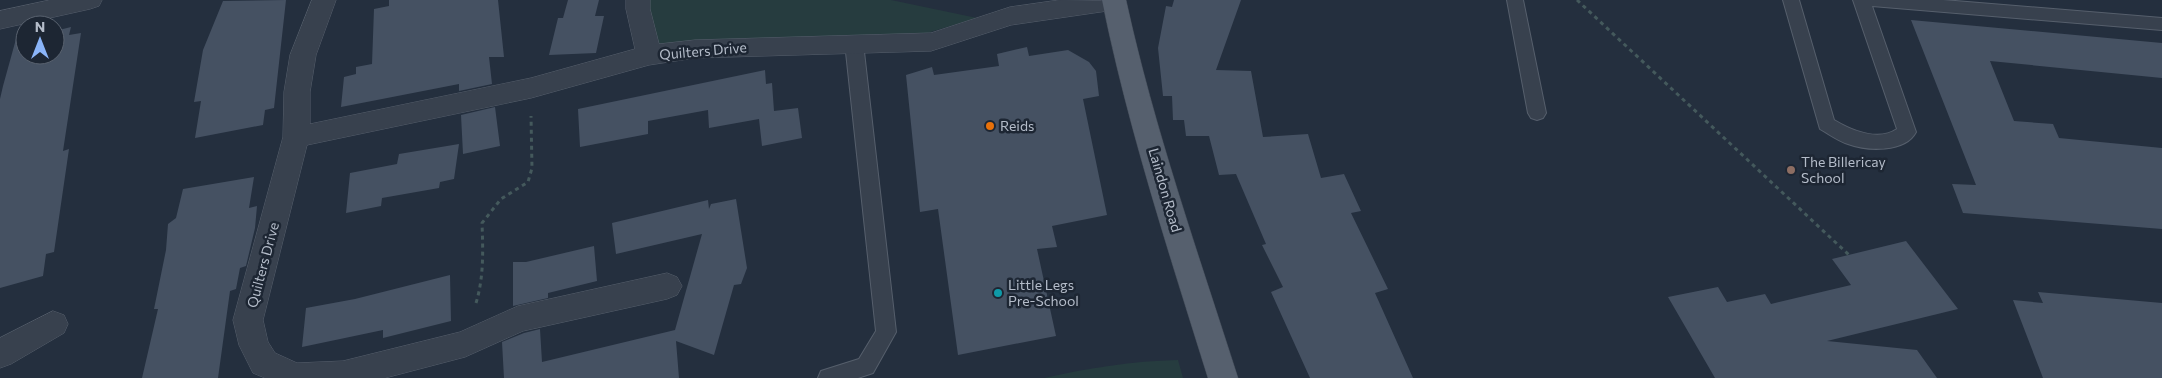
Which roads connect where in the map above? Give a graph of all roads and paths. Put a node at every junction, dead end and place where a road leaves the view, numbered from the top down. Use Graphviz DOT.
graph roads {
  1 [pos="90,0"];
  2 [pos="324,0"];
  3 [pos="638,0"];
  4 [pos="1114,0"];
  5 [pos="1515,0"];
  6 [pos="1577,0"];
  7 [pos="1791,0"];
  8 [pos="1861,0"];
  9 [pos="1869,0"];
  10 [pos="0,20"];
  11 [pos="2162,24"];
  12 [pos="854,44"];
  13 [pos="649,55"];
  14 [pos="531,88"];
  15 [pos="1537,113"];
  16 [pos="296,137"];
  17 [pos="1849,255"];
  18 [pos="667,286"];
  19 [pos="53,324"];
  20 [pos="465,344"];
  21 [pos="0,354"];
  22 [pos="828,378"];
  23 [pos="1223,378"];
  1 -- 10 [label="street"];
  2 -- 16 [label="street, Quilters Drive"];
  3 -- 13 [label="street"];
  4 -- 12 [label="street, Quilters Drive"];
  4 -- 23 [label="main road, Laindon Road"];
  5 -- 15 [label="lane"];
  6 -- 17 [label="path"];
  7 -- 8 [label="lane"];
  9 -- 11 [label="lane"];
  12 -- 13 [label="street, Quilters Drive"];
  12 -- 22 [label="lane"];
  13 -- 14 [label="street, Quilters Drive"];
  14 -- 16 [label="street, Quilters Drive"];
  14 -- 20 [label="path"];
  16 -- 20 [label="street, Quilters Drive"];
  18 -- 20 [label="street, Quilters Drive"];
  19 -- 21 [label="street"];
}
